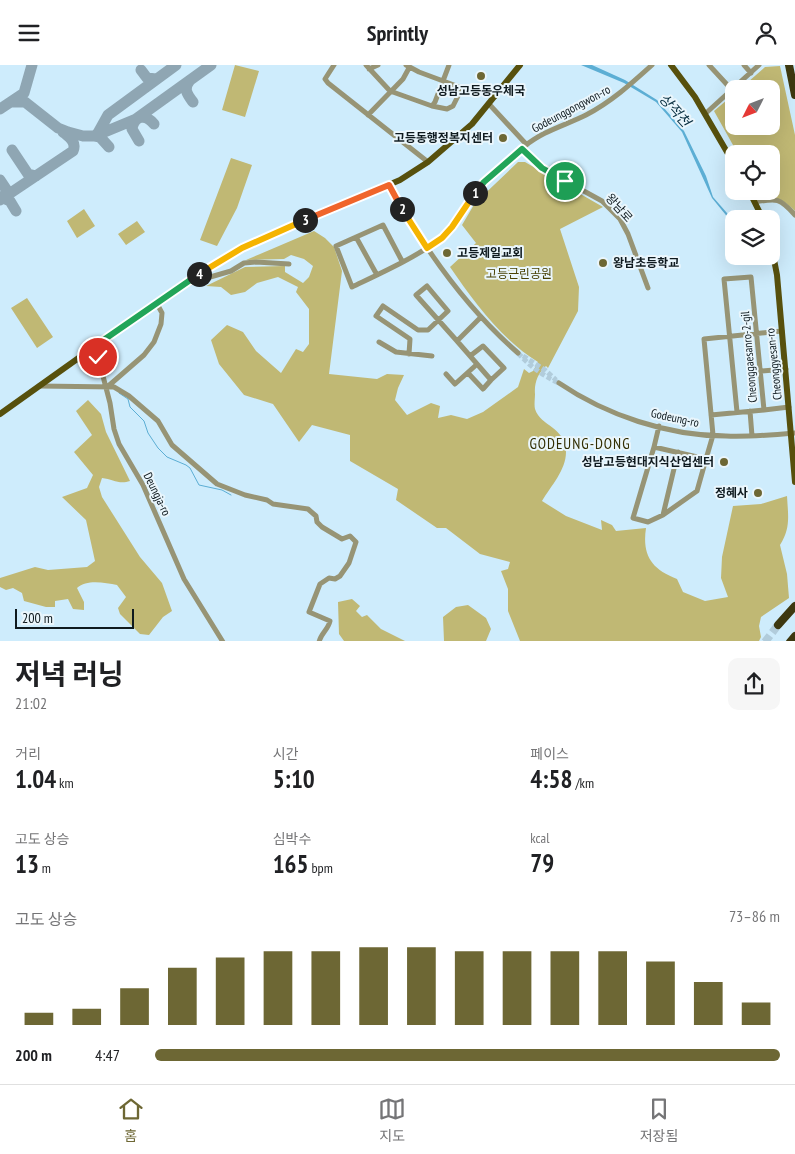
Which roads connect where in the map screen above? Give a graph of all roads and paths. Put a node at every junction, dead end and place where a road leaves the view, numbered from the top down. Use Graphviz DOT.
graph roads {
  1 [pos="334,65"];
  2 [pos="378,65"];
  3 [pos="449,65"];
  4 [pos="520,65"];
  5 [pos="652,65"];
  6 [pos="670,65"];
  7 [pos="709,65"];
  8 [pos="744,65"];
  9 [pos="759,65"];
  10 [pos="789,65"];
  11 [pos="408,66"];
  12 [pos="367,67"];
  13 [pos="751,73"];
  14 [pos="743,80"];
  15 [pos="442,81"];
  16 [pos="725,82"];
  17 [pos="462,88"];
  18 [pos="390,91"];
  19 [pos="795,95"];
  20 [pos="496,96"];
  21 [pos="725,96"];
  22 [pos="490,104"];
  23 [pos="432,105"];
  24 [pos="706,114"];
  25 [pos="368,115"];
  26 [pos="526,144"];
  27 [pos="725,148"];
  28 [pos="522,149"];
  29 [pos="428,162"];
  30 [pos="389,185"];
  31 [pos="754,200"];
  32 [pos="756,203"];
  33 [pos="759,210"];
  34 [pos="795,215"];
  35 [pos="356,237"];
  36 [pos="427,248"];
  37 [pos="402,261"];
  38 [pos="289,264"];
  39 [pos="774,265"];
  40 [pos="377,275"];
  41 [pos="181,285"];
  42 [pos="648,288"];
  43 [pos="156,302"];
  44 [pos="482,317"];
  45 [pos="438,320"];
  46 [pos="418,330"];
  47 [pos="782,331"];
  48 [pos="757,333"];
  49 [pos="729,337"];
  50 [pos="410,339"];
  51 [pos="457,341"];
  52 [pos="380,342"];
  53 [pos="92,348"];
  54 [pos="518,353"];
  55 [pos="409,354"];
  56 [pos="432,356"];
  57 [pos="470,356"];
  58 [pos="475,366"];
  59 [pos="786,369"];
  60 [pos="761,371"];
  61 [pos="468,373"];
  62 [pos="446,374"];
  63 [pos="491,380"];
  64 [pos="559,383"];
  65 [pos="40,386"];
  66 [pos="105,388"];
  67 [pos="789,407"];
  68 [pos="764,410"];
  69 [pos="750,411"];
  70 [pos="737,412"];
  71 [pos="0,414"];
  72 [pos="711,415"];
  73 [pos="659,426"];
  74 [pos="793,433"];
  75 [pos="713,435"];
  76 [pos="752,435"];
  77 [pos="654,447"];
  78 [pos="678,453"];
  79 [pos="706,459"];
  80 [pos="795,482"];
  81 [pos="663,515"];
  82 [pos="792,609"];
  83 [pos="778,625"];
  84 [pos="795,636"];
  85 [pos="223,641"];
  86 [pos="318,641"];
  87 [pos="790,641"];
  1 -- 25 [label="street"];
  2 -- 12 [label="street"];
  3 -- 15 [label="street"];
  4 -- 20 [label="main road"];
  5 -- 26 [label="street, Godeunggongwon-ro"];
  6 -- 24 [label="main road"];
  7 -- 16 [label="street"];
  8 -- 13 [label="street"];
  9 -- 13 [label="street"];
  10 -- 19 [label="highway"];
  11 -- 15 [label="street"];
  11 -- 18 [label="street"];
  12 -- 18 [label="street"];
  13 -- 14 [label="street"];
  15 -- 17 [label="street"];
  15 -- 23 [label="street"];
  17 -- 20 [label="street"];
  17 -- 23 [label="street"];
  18 -- 23 [label="street"];
  18 -- 25 [label="street"];
  20 -- 22 [label="main road"];
  21 -- 24 [label="street"];
  22 -- 26 [label="street"];
  22 -- 29 [label="main road"];
  24 -- 27 [label="main road"];
  25 -- 29 [label="street"];
  26 -- 28 [label="street, Godeunggongwon-ro"];
  28 -- 36 [label="street, Godeunggongwon-ro"];
  28 -- 42 [label="street, 왕남로"];
  29 -- 30 [label="main road"];
  30 -- 36 [label="street"];
  30 -- 41 [label="main road"];
  31 -- 32 [label="main road"];
  32 -- 33 [label="main road"];
  32 -- 34 [label="street"];
  35 -- 37 [label="street"];
  35 -- 40 [label="street"];
  35 -- 40 [label="street, Godeunggongwon-ro"];
  36 -- 37 [label="street, Godeunggongwon-ro"];
  36 -- 44 [label="street"];
  37 -- 40 [label="street, Godeunggongwon-ro"];
  38 -- 41 [label="street"];
  39 -- 47 [label="main road, Cheonggyesan-ro"];
  41 -- 43 [label="main road"];
  43 -- 53 [label="main road"];
  43 -- 66 [label="street"];
  44 -- 51 [label="street"];
  44 -- 54 [label="street"];
  45 -- 45 [label="street"];
  45 -- 46 [label="street"];
  45 -- 51 [label="street"];
  46 -- 50 [label="street"];
  46 -- 50 [label="street"];
  47 -- 48 [label="street"];
  47 -- 59 [label="main road, Cheonggyesan-ro"];
  48 -- 49 [label="street"];
  48 -- 49 [label="street, Cheonggaesanro-2-gil"];
  48 -- 60 [label="street, Cheonggaesanro-2-gil"];
  49 -- 70 [label="street"];
  49 -- 72 [label="street"];
  50 -- 55 [label="street"];
  51 -- 57 [label="street"];
  52 -- 55 [label="street"];
  53 -- 65 [label="main road"];
  53 -- 66 [label="street, Deungja-ro"];
  55 -- 56 [label="street"];
  57 -- 63 [label="street"];
  57 -- 63 [label="street"];
  58 -- 61 [label="street"];
  59 -- 60 [label="street"];
  59 -- 67 [label="main road, Cheonggyesan-ro"];
  60 -- 68 [label="street, Cheonggaesanro-2-gil"];
  61 -- 62 [label="street"];
  61 -- 63 [label="street"];
  64 -- 73 [label="street, Godeung-ro"];
  65 -- 66 [label="street"];
  65 -- 71 [label="main road"];
  66 -- 85 [label="street, Deungja-ro"];
  66 -- 86 [label="street"];
  67 -- 68 [label="street"];
  67 -- 74 [label="main road, Cheonggyesan-ro"];
  68 -- 69 [label="street, Cheonggaesanro-2-gil"];
  69 -- 70 [label="street, Cheonggaesanro-2-gil"];
  69 -- 76 [label="street"];
  70 -- 72 [label="street, Cheonggaesanro-2-gil"];
  72 -- 75 [label="street"];
  73 -- 75 [label="street, Godeung-ro"];
  73 -- 77 [label="street"];
  74 -- 76 [label="street, Godeung-ro"];
  74 -- 80 [label="main road, Cheonggyesan-ro"];
  75 -- 76 [label="street, Godeung-ro"];
  75 -- 79 [label="street"];
  77 -- 78 [label="street"];
  77 -- 81 [label="street"];
  78 -- 79 [label="street"];
  78 -- 81 [label="street"];
  79 -- 81 [label="street"];
  82 -- 83 [label="highway"];
  84 -- 87 [label="highway"];
}
